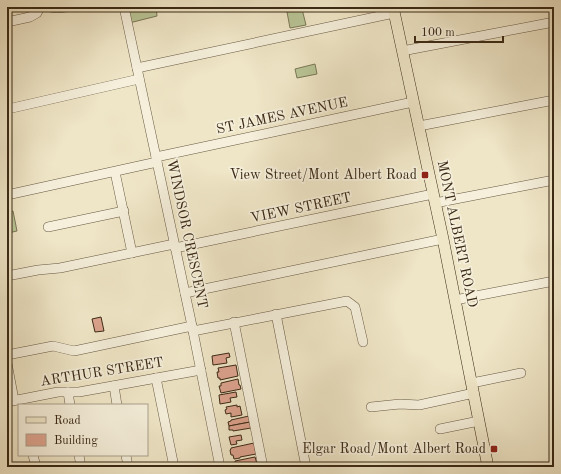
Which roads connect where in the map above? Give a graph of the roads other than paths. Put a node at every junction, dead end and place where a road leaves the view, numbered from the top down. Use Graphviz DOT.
graph roads {
  1 [pos="40,7"];
  2 [pos="49,7"];
  3 [pos="67,7"];
  4 [pos="124,7"];
  5 [pos="393,10"];
  6 [pos="7,22"];
  7 [pos="554,22"];
  8 [pos="402,51"];
  9 [pos="137,68"];
  10 [pos="139,79"];
  11 [pos="554,100"];
  12 [pos="413,102"];
  13 [pos="8,109"];
  14 [pos="419,126"];
  15 [pos="156,160"];
  16 [pos="115,172"];
  17 [pos="554,180"];
  18 [pos="7,195"];
  19 [pos="434,199"];
  20 [pos="124,211"];
  21 [pos="48,227"];
  22 [pos="443,239"];
  23 [pos="175,246"];
  24 [pos="132,253"];
  25 [pos="7,276"];
  26 [pos="554,281"];
  27 [pos="185,292"];
  28 [pos="456,300"];
  29 [pos="276,314"];
  30 [pos="234,322"];
  31 [pos="193,329"];
  32 [pos="363,342"];
  33 [pos="7,355"];
  34 [pos="7,363"];
  35 [pos="201,370"];
  36 [pos="521,373"];
  37 [pos="156,378"];
  38 [pos="114,386"];
  39 [pos="473,388"];
  40 [pos="68,392"];
  41 [pos="17,401"];
  42 [pos="70,404"];
  43 [pos="118,404"];
  44 [pos="371,407"];
  45 [pos="479,421"];
  46 [pos="440,429"];
  47 [pos="33,456"];
  48 [pos="79,456"];
  49 [pos="126,456"];
  50 [pos="36,467"];
  51 [pos="81,467"];
  52 [pos="128,467"];
  53 [pos="174,467"];
  54 [pos="220,467"];
  55 [pos="263,467"];
  56 [pos="306,467"];
  57 [pos="488,467"];
  1 -- 6 [label="street"];
  2 -- 3 [label="street"];
  4 -- 9 [label="street, WINDSOR CRESCENT"];
  5 -- 8 [label="main road, MONT ALBERT ROAD"];
  5 -- 9 [label="street"];
  7 -- 8 [label="street"];
  8 -- 12 [label="main road, MONT ALBERT ROAD"];
  9 -- 10 [label="street, WINDSOR CRESCENT"];
  10 -- 13 [label="street"];
  10 -- 15 [label="street, WINDSOR CRESCENT"];
  11 -- 14 [label="street"];
  12 -- 14 [label="main road, MONT ALBERT ROAD"];
  12 -- 15 [label="street, ST JAMES AVENUE"];
  14 -- 19 [label="main road, MONT ALBERT ROAD"];
  15 -- 16 [label="street, ST JAMES AVENUE"];
  15 -- 23 [label="street, WINDSOR CRESCENT"];
  16 -- 18 [label="street, ST JAMES AVENUE"];
  16 -- 20 [label="street"];
  17 -- 19 [label="street, VIEW STREET"];
  19 -- 22 [label="main road, MONT ALBERT ROAD"];
  19 -- 23 [label="street, VIEW STREET"];
  20 -- 21 [label="street"];
  20 -- 24 [label="street"];
  22 -- 27 [label="street"];
  22 -- 28 [label="main road, MONT ALBERT ROAD"];
  23 -- 24 [label="street, VIEW STREET"];
  23 -- 27 [label="street, WINDSOR CRESCENT"];
  24 -- 25 [label="street, VIEW STREET"];
  26 -- 28 [label="street"];
  27 -- 31 [label="street, WINDSOR CRESCENT"];
  28 -- 39 [label="main road, MONT ALBERT ROAD"];
  29 -- 30 [label="street"];
  29 -- 32 [label="street"];
  29 -- 56 [label="street"];
  30 -- 31 [label="street"];
  30 -- 55 [label="street"];
  31 -- 33 [label="street"];
  31 -- 35 [label="street, WINDSOR CRESCENT"];
  34 -- 41 [label="street"];
  35 -- 37 [label="street, ARTHUR STREET"];
  35 -- 54 [label="street, WINDSOR CRESCENT"];
  36 -- 39 [label="street"];
  37 -- 38 [label="street, ARTHUR STREET"];
  37 -- 53 [label="street"];
  38 -- 40 [label="street, ARTHUR STREET"];
  38 -- 43 [label="street"];
  39 -- 44 [label="street"];
  39 -- 45 [label="main road, MONT ALBERT ROAD"];
  40 -- 41 [label="street, ARTHUR STREET"];
  40 -- 42 [label="street"];
  45 -- 46 [label="street"];
  45 -- 57 [label="main road, MONT ALBERT ROAD"];
  47 -- 50 [label="street"];
  48 -- 51 [label="street"];
  49 -- 52 [label="street"];
}
